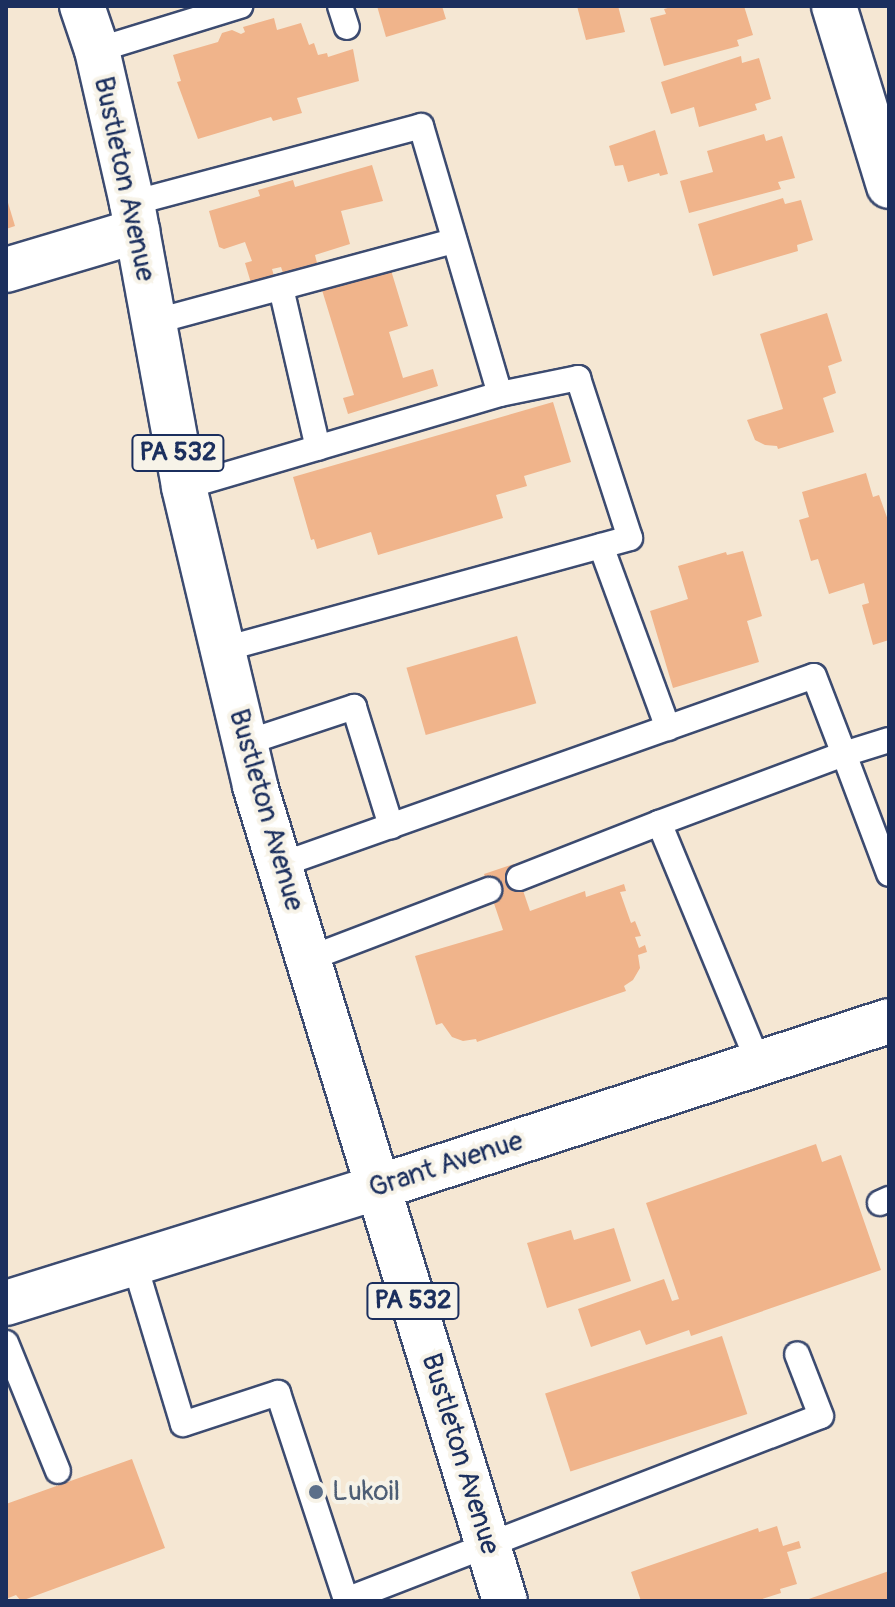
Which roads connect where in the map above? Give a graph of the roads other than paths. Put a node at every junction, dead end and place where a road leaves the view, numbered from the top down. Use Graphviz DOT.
graph roads {
  1 [pos="82,6"];
  2 [pos="240,6"];
  3 [pos="834,6"];
  4 [pos="97,50"];
  5 [pos="889,186"];
  6 [pos="134,217"];
  7 [pos="454,241"];
  8 [pos="6,270"];
  9 [pos="281,288"];
  10 [pos="153,322"];
  11 [pos="500,394"];
  12 [pos="318,448"];
  13 [pos="184,487"];
  14 [pos="601,546"];
  15 [pos="223,649"];
  16 [pos="668,728"];
  17 [pos="889,740"];
  18 [pos="245,743"];
  19 [pos="844,754"];
  20 [pos="659,823"];
  21 [pos="391,826"];
  22 [pos="280,865"];
  23 [pos="889,874"];
  24 [pos="519,878"];
  25 [pos="489,890"];
  26 [pos="308,959"];
  27 [pos="887,1020"];
  28 [pos="759,1064"];
  29 [pos="379,1187"];
  30 [pos="134,1262"];
  31 [pos="6,1303"];
  32 [pos="6,1343"];
  33 [pos="797,1354"];
  34 [pos="58,1471"];
  35 [pos="488,1546"];
  36 [pos="505,1601"];
  1 -- 4 [label="main road, Bustleton Avenue / PA 532"];
  2 -- 4 [label="lane"];
  3 -- 5 [label="main road"];
  4 -- 6 [label="main road, Bustleton Avenue / PA 532"];
  6 -- 7 [label="lane"];
  6 -- 8 [label="main road"];
  6 -- 10 [label="main road, Bustleton Avenue / PA 532"];
  7 -- 9 [label="lane"];
  7 -- 11 [label="lane"];
  9 -- 10 [label="lane"];
  9 -- 12 [label="lane"];
  10 -- 13 [label="main road, Bustleton Avenue / PA 532"];
  11 -- 12 [label="lane"];
  11 -- 14 [label="lane"];
  12 -- 13 [label="lane"];
  13 -- 15 [label="main road, Bustleton Avenue / PA 532"];
  14 -- 15 [label="lane"];
  14 -- 16 [label="lane"];
  15 -- 18 [label="main road, Bustleton Avenue / PA 532"];
  16 -- 19 [label="lane"];
  16 -- 21 [label="lane"];
  17 -- 19 [label="lane"];
  18 -- 21 [label="lane"];
  18 -- 22 [label="main road, Bustleton Avenue / PA 532"];
  19 -- 20 [label="lane"];
  19 -- 23 [label="lane"];
  20 -- 24 [label="lane"];
  20 -- 28 [label="lane"];
  21 -- 22 [label="lane"];
  22 -- 26 [label="main road, Bustleton Avenue / PA 532"];
  25 -- 26 [label="lane"];
  26 -- 29 [label="main road, Bustleton Avenue / PA 532"];
  27 -- 28 [label="main road, Grant Avenue"];
  28 -- 29 [label="main road, Grant Avenue"];
  29 -- 30 [label="main road, Grant Avenue"];
  29 -- 35 [label="main road, Bustleton Avenue / PA 532"];
  30 -- 31 [label="main road, Grant Avenue"];
  30 -- 35 [label="lane"];
  32 -- 34 [label="lane"];
  33 -- 35 [label="lane"];
  35 -- 36 [label="main road, Bustleton Avenue / PA 532"];
}
